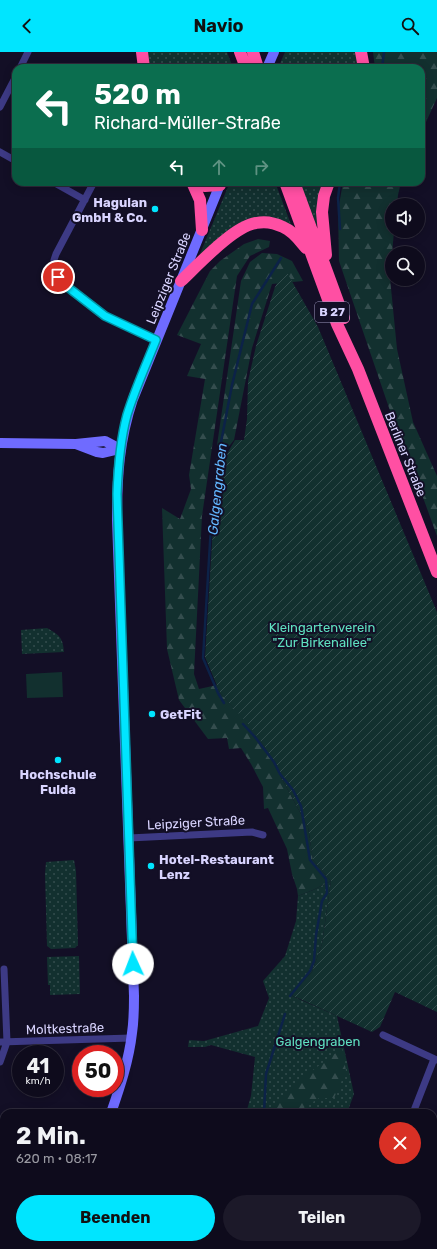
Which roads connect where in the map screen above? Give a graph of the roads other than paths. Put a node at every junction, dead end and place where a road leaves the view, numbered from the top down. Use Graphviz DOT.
graph roads {
  1 [pos="28,52"];
  2 [pos="142,52"];
  3 [pos="240,52"];
  4 [pos="253,52"];
  5 [pos="274,52"];
  6 [pos="361,52"];
  7 [pos="22,64"];
  8 [pos="144,64"];
  9 [pos="244,64"];
  10 [pos="257,64"];
  11 [pos="269,64"];
  12 [pos="363,64"];
  13 [pos="12,84"];
  14 [pos="0,107"];
  15 [pos="0,152"];
  16 [pos="12,159"];
  17 [pos="61,186"];
  18 [pos="92,186"];
  19 [pos="195,186"];
  20 [pos="219,186"];
  21 [pos="286,186"];
  22 [pos="295,186"];
  23 [pos="328,186"];
  24 [pos="85,200"];
  25 [pos="202,230"];
  26 [pos="311,253"];
  27 [pos="327,272"];
  28 [pos="181,281"];
  29 [pos="156,340"];
  30 [pos="358,370"];
  31 [pos="0,444"];
  32 [pos="120,449"];
  33 [pos="437,572"];
  34 [pos="263,835"];
  35 [pos="128,838"];
  36 [pos="4,969"];
  37 [pos="383,1035"];
  38 [pos="131,1038"];
  39 [pos="4,1042"];
  40 [pos="436,1059"];
  41 [pos="0,1062"];
  42 [pos="112,1109"];
  43 [pos="416,1109"];
  1 -- 7 [label="street"];
  2 -- 8 [label="highway"];
  3 -- 9 [label="highway"];
  4 -- 10 [label="highway"];
  5 -- 11 [label="main road"];
  6 -- 12 [label="highway"];
  13 -- 14 [label="street"];
  15 -- 16 [label="street"];
  17 -- 24 [label="street"];
  18 -- 24 [label="street"];
  19 -- 25 [label="highway"];
  20 -- 25 [label="main road, Leipziger Straße"];
  21 -- 26 [label="highway, B 27"];
  22 -- 27 [label="highway, B 27"];
  23 -- 27 [label="highway"];
  24 -- 29 [label="street"];
  25 -- 28 [label="main road, Leipziger Straße"];
  26 -- 28 [label="highway"];
  26 -- 30 [label="highway, B 27"];
  27 -- 30 [label="highway, B 27"];
  28 -- 29 [label="main road, Leipziger Straße"];
  29 -- 32 [label="main road, Leipziger Straße"];
  30 -- 33 [label="highway, Berliner Straße / B 27"];
  31 -- 32 [label="main road"];
  32 -- 35 [label="main road, Leipziger Straße"];
  34 -- 35 [label="street, Leipziger Straße"];
  35 -- 38 [label="main road, Leipziger Straße"];
  36 -- 39 [label="street"];
  37 -- 40 [label="street"];
  38 -- 39 [label="street, Moltkestraße"];
  38 -- 42 [label="main road, Leipziger Straße"];
  39 -- 41 [label="street"];
  40 -- 43 [label="street"];
}
